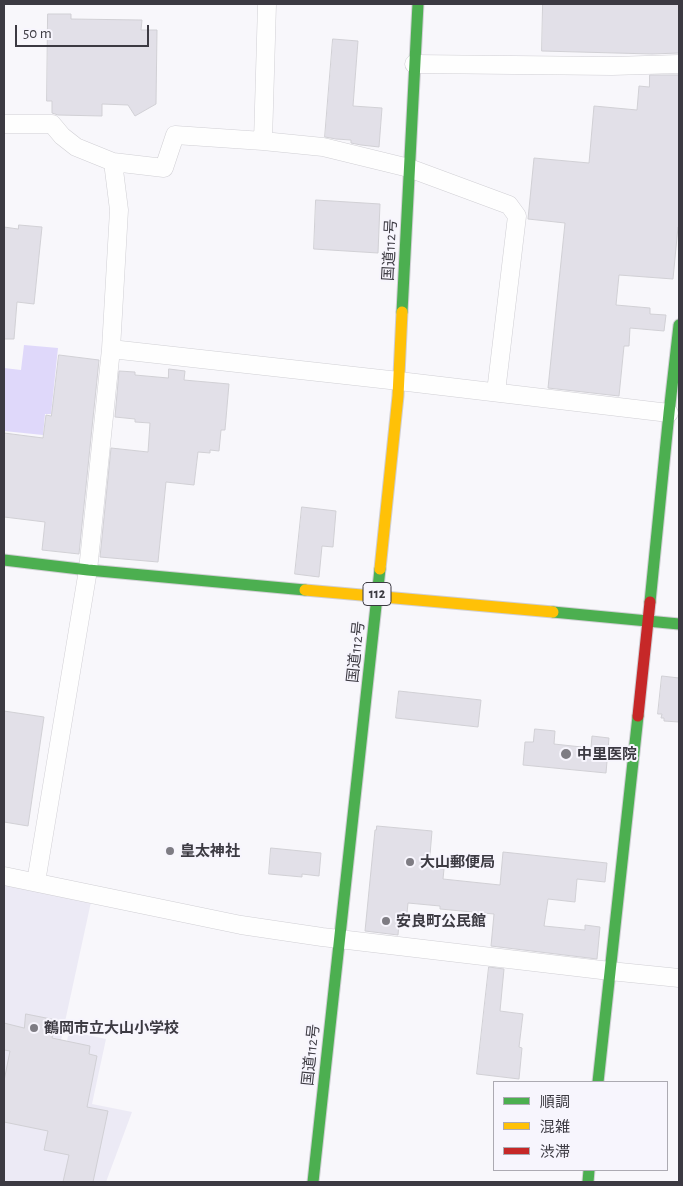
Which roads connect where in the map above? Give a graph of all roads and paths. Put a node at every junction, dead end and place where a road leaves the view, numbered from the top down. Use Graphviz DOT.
graph roads {
  1 [pos="267,4"];
  2 [pos="418,4"];
  3 [pos="414,64"];
  4 [pos="679,64"];
  5 [pos="4,124"];
  6 [pos="263,141"];
  7 [pos="113,162"];
  8 [pos="409,168"];
  9 [pos="679,325"];
  10 [pos="111,349"];
  11 [pos="399,381"];
  12 [pos="496,392"];
  13 [pos="669,413"];
  14 [pos="4,560"];
  15 [pos="88,570"];
  16 [pos="377,596"];
  17 [pos="648,620"];
  18 [pos="679,624"];
  19 [pos="4,876"];
  20 [pos="36,882"];
  21 [pos="339,940"];
  22 [pos="610,971"];
  23 [pos="679,978"];
  24 [pos="598,1081"];
  25 [pos="312,1182"];
  1 -- 6 [label="street"];
  2 -- 3 [label="main road, 国道112号 / 112"];
  3 -- 4 [label="street"];
  3 -- 8 [label="main road, 国道112号 / 112"];
  5 -- 7 [label="street"];
  6 -- 7 [label="street"];
  6 -- 8 [label="street"];
  7 -- 10 [label="street"];
  8 -- 11 [label="main road, 国道112号 / 112"];
  8 -- 12 [label="street"];
  9 -- 13 [label="main road"];
  10 -- 11 [label="street"];
  10 -- 15 [label="street"];
  11 -- 12 [label="street"];
  11 -- 16 [label="main road, 国道112号 / 112"];
  12 -- 13 [label="street"];
  13 -- 17 [label="main road"];
  14 -- 15 [label="main road"];
  15 -- 16 [label="main road"];
  15 -- 20 [label="street"];
  16 -- 17 [label="main road"];
  16 -- 21 [label="main road, 国道112号 / 112"];
  17 -- 18 [label="main road"];
  17 -- 22 [label="main road"];
  19 -- 20 [label="street"];
  20 -- 21 [label="street"];
  21 -- 22 [label="street"];
  21 -- 25 [label="main road, 国道112号 / 112"];
  22 -- 23 [label="street"];
  22 -- 24 [label="main road"];
}
